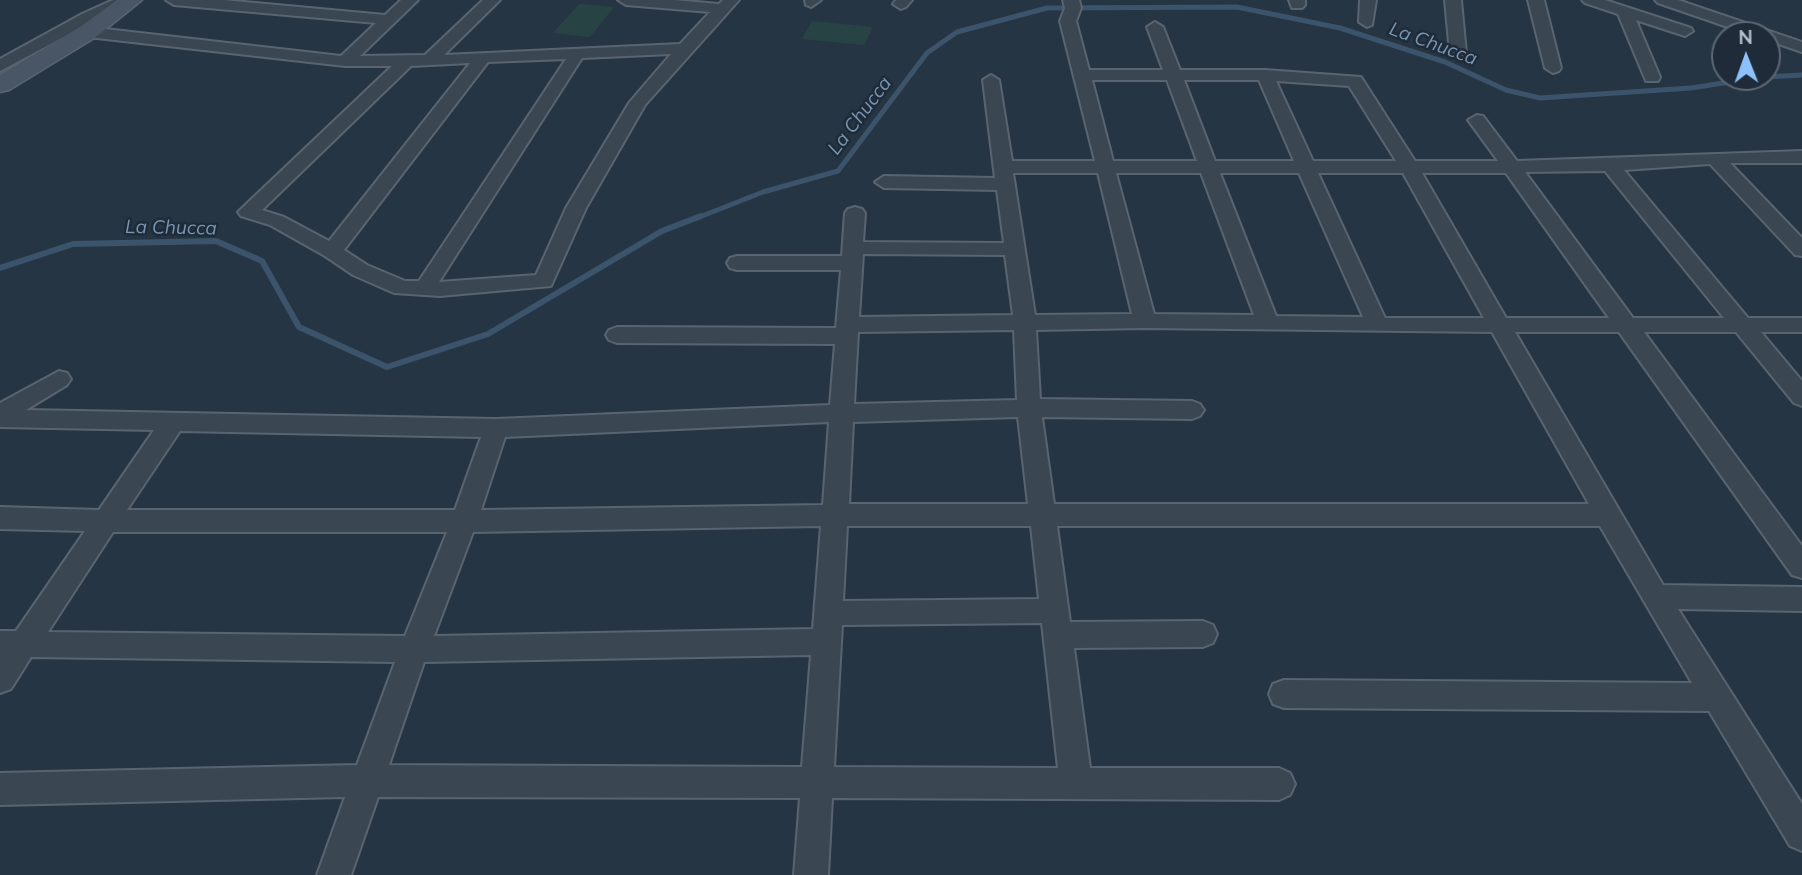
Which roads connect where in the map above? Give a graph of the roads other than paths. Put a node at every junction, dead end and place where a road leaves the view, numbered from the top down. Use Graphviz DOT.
graph roads {
  1 [pos="125,0"];
  2 [pos="131,0"];
  3 [pos="174,0"];
  4 [pos="410,0"];
  5 [pos="492,0"];
  6 [pos="626,0"];
  7 [pos="1071,0"];
  8 [pos="1368,0"];
  9 [pos="1453,0"];
  10 [pos="1536,0"];
  11 [pos="1590,0"];
  12 [pos="1663,0"];
  13 [pos="726,5"];
  14 [pos="1625,13"];
  15 [pos="388,20"];
  16 [pos="1367,22"];
  17 [pos="1155,27"];
  18 [pos="1685,31"];
  19 [pos="88,32"];
  20 [pos="1802,47"];
  21 [pos="684,49"];
  22 [pos="1458,53"];
  23 [pos="577,54"];
  24 [pos="483,58"];
  25 [pos="429,60"];
  26 [pos="345,61"];
  27 [pos="407,61"];
  28 [pos="0,66"];
  29 [pos="1553,68"];
  30 [pos="1174,74"];
  31 [pos="1083,75"];
  32 [pos="1265,75"];
  33 [pos="1652,77"];
  34 [pos="991,80"];
  35 [pos="0,85"];
  36 [pos="1477,120"];
  37 [pos="1802,157"];
  38 [pos="1714,158"];
  39 [pos="1610,165"];
  40 [pos="1206,166"];
  41 [pos="1104,167"];
  42 [pos="1308,167"];
  43 [pos="1409,167"];
  44 [pos="1512,167"];
  45 [pos="1004,175"];
  46 [pos="884,182"];
  47 [pos="855,213"];
  48 [pos="1014,249"];
  49 [pos="1802,250"];
  50 [pos="332,251"];
  51 [pos="852,256"];
  52 [pos="737,263"];
  53 [pos="425,288"];
  54 [pos="1146,321"];
  55 [pos="1025,324"];
  56 [pos="1268,324"];
  57 [pos="1498,324"];
  58 [pos="1625,324"];
  59 [pos="1377,325"];
  60 [pos="1742,325"];
  61 [pos="1802,325"];
  62 [pos="847,331"];
  63 [pos="617,335"];
  64 [pos="59,379"];
  65 [pos="1802,397"];
  66 [pos="1030,408"];
  67 [pos="1192,410"];
  68 [pos="842,413"];
  69 [pos="0,416"];
  70 [pos="172,423"];
  71 [pos="496,428"];
  72 [pos="835,515"];
  73 [pos="1044,515"];
  74 [pos="1608,515"];
  75 [pos="0,518"];
  76 [pos="107,521"];
  77 [pos="464,522"];
  78 [pos="1802,567"];
  79 [pos="1655,597"];
  80 [pos="1802,599"];
  81 [pos="1057,623"];
  82 [pos="827,627"];
  83 [pos="1203,634"];
  84 [pos="11,645"];
  85 [pos="414,649"];
  86 [pos="0,679"];
  87 [pos="1284,694"];
  88 [pos="1717,697"];
  89 [pos="366,781"];
  90 [pos="817,781"];
  91 [pos="1076,783"];
  92 [pos="1279,784"];
  93 [pos="0,789"];
  94 [pos="1802,834"];
  95 [pos="334,875"];
  96 [pos="811,875"];
  1 -- 28 [label="street"];
  2 -- 19 [label="main road"];
  3 -- 15 [label="street"];
  4 -- 15 [label="street"];
  5 -- 25 [label="street"];
  6 -- 13 [label="street"];
  7 -- 31 [label="street"];
  8 -- 16 [label="street"];
  9 -- 22 [label="street"];
  10 -- 29 [label="street"];
  11 -- 14 [label="street"];
  12 -- 20 [label="street"];
  13 -- 21 [label="street"];
  14 -- 18 [label="street"];
  14 -- 33 [label="street"];
  15 -- 26 [label="street"];
  17 -- 30 [label="street"];
  19 -- 26 [label="street"];
  19 -- 35 [label="main road"];
  21 -- 23 [label="street"];
  21 -- 53 [label="street"];
  23 -- 24 [label="street"];
  23 -- 53 [label="street"];
  24 -- 25 [label="street"];
  24 -- 50 [label="street"];
  25 -- 27 [label="street"];
  26 -- 27 [label="street"];
  27 -- 50 [label="street"];
  30 -- 31 [label="street"];
  30 -- 32 [label="street"];
  30 -- 40 [label="street"];
  31 -- 41 [label="street"];
  32 -- 42 [label="street"];
  32 -- 43 [label="street"];
  34 -- 45 [label="street"];
  36 -- 44 [label="street"];
  37 -- 38 [label="street"];
  38 -- 39 [label="street"];
  38 -- 49 [label="street"];
  39 -- 44 [label="street"];
  39 -- 60 [label="street"];
  40 -- 41 [label="street"];
  40 -- 42 [label="street"];
  40 -- 56 [label="street"];
  41 -- 45 [label="street"];
  41 -- 54 [label="street"];
  42 -- 43 [label="street"];
  42 -- 59 [label="street"];
  43 -- 44 [label="street"];
  43 -- 57 [label="street"];
  44 -- 58 [label="street"];
  45 -- 46 [label="street"];
  45 -- 48 [label="street"];
  47 -- 51 [label="street"];
  48 -- 51 [label="street"];
  48 -- 55 [label="street"];
  50 -- 53 [label="street"];
  51 -- 52 [label="street"];
  51 -- 62 [label="street"];
  54 -- 55 [label="street"];
  54 -- 56 [label="street"];
  55 -- 62 [label="street"];
  55 -- 66 [label="street"];
  56 -- 59 [label="street"];
  57 -- 58 [label="street"];
  57 -- 59 [label="street"];
  57 -- 74 [label="street"];
  58 -- 60 [label="street"];
  58 -- 78 [label="street"];
  60 -- 61 [label="street"];
  60 -- 65 [label="street"];
  62 -- 63 [label="street"];
  62 -- 68 [label="street"];
  64 -- 69 [label="street"];
  66 -- 67 [label="street"];
  66 -- 68 [label="street"];
  66 -- 73 [label="street"];
  68 -- 71 [label="street"];
  68 -- 72 [label="street"];
  69 -- 70 [label="street"];
  70 -- 71 [label="street"];
  70 -- 76 [label="street"];
  71 -- 77 [label="street"];
  72 -- 73 [label="street"];
  72 -- 77 [label="street"];
  72 -- 82 [label="street"];
  73 -- 74 [label="street"];
  73 -- 81 [label="street"];
  74 -- 79 [label="street"];
  75 -- 76 [label="street"];
  76 -- 77 [label="street"];
  76 -- 84 [label="street"];
  77 -- 85 [label="street"];
  79 -- 80 [label="street"];
  79 -- 88 [label="street"];
  81 -- 82 [label="street"];
  81 -- 83 [label="street"];
  81 -- 91 [label="street"];
  82 -- 85 [label="street"];
  82 -- 90 [label="street"];
  84 -- 85 [label="street"];
  84 -- 86 [label="street"];
  85 -- 89 [label="street"];
  87 -- 88 [label="street"];
  88 -- 94 [label="street"];
  89 -- 90 [label="street"];
  89 -- 93 [label="street"];
  89 -- 95 [label="street"];
  90 -- 91 [label="street"];
  90 -- 96 [label="street"];
  91 -- 92 [label="street"];
}
